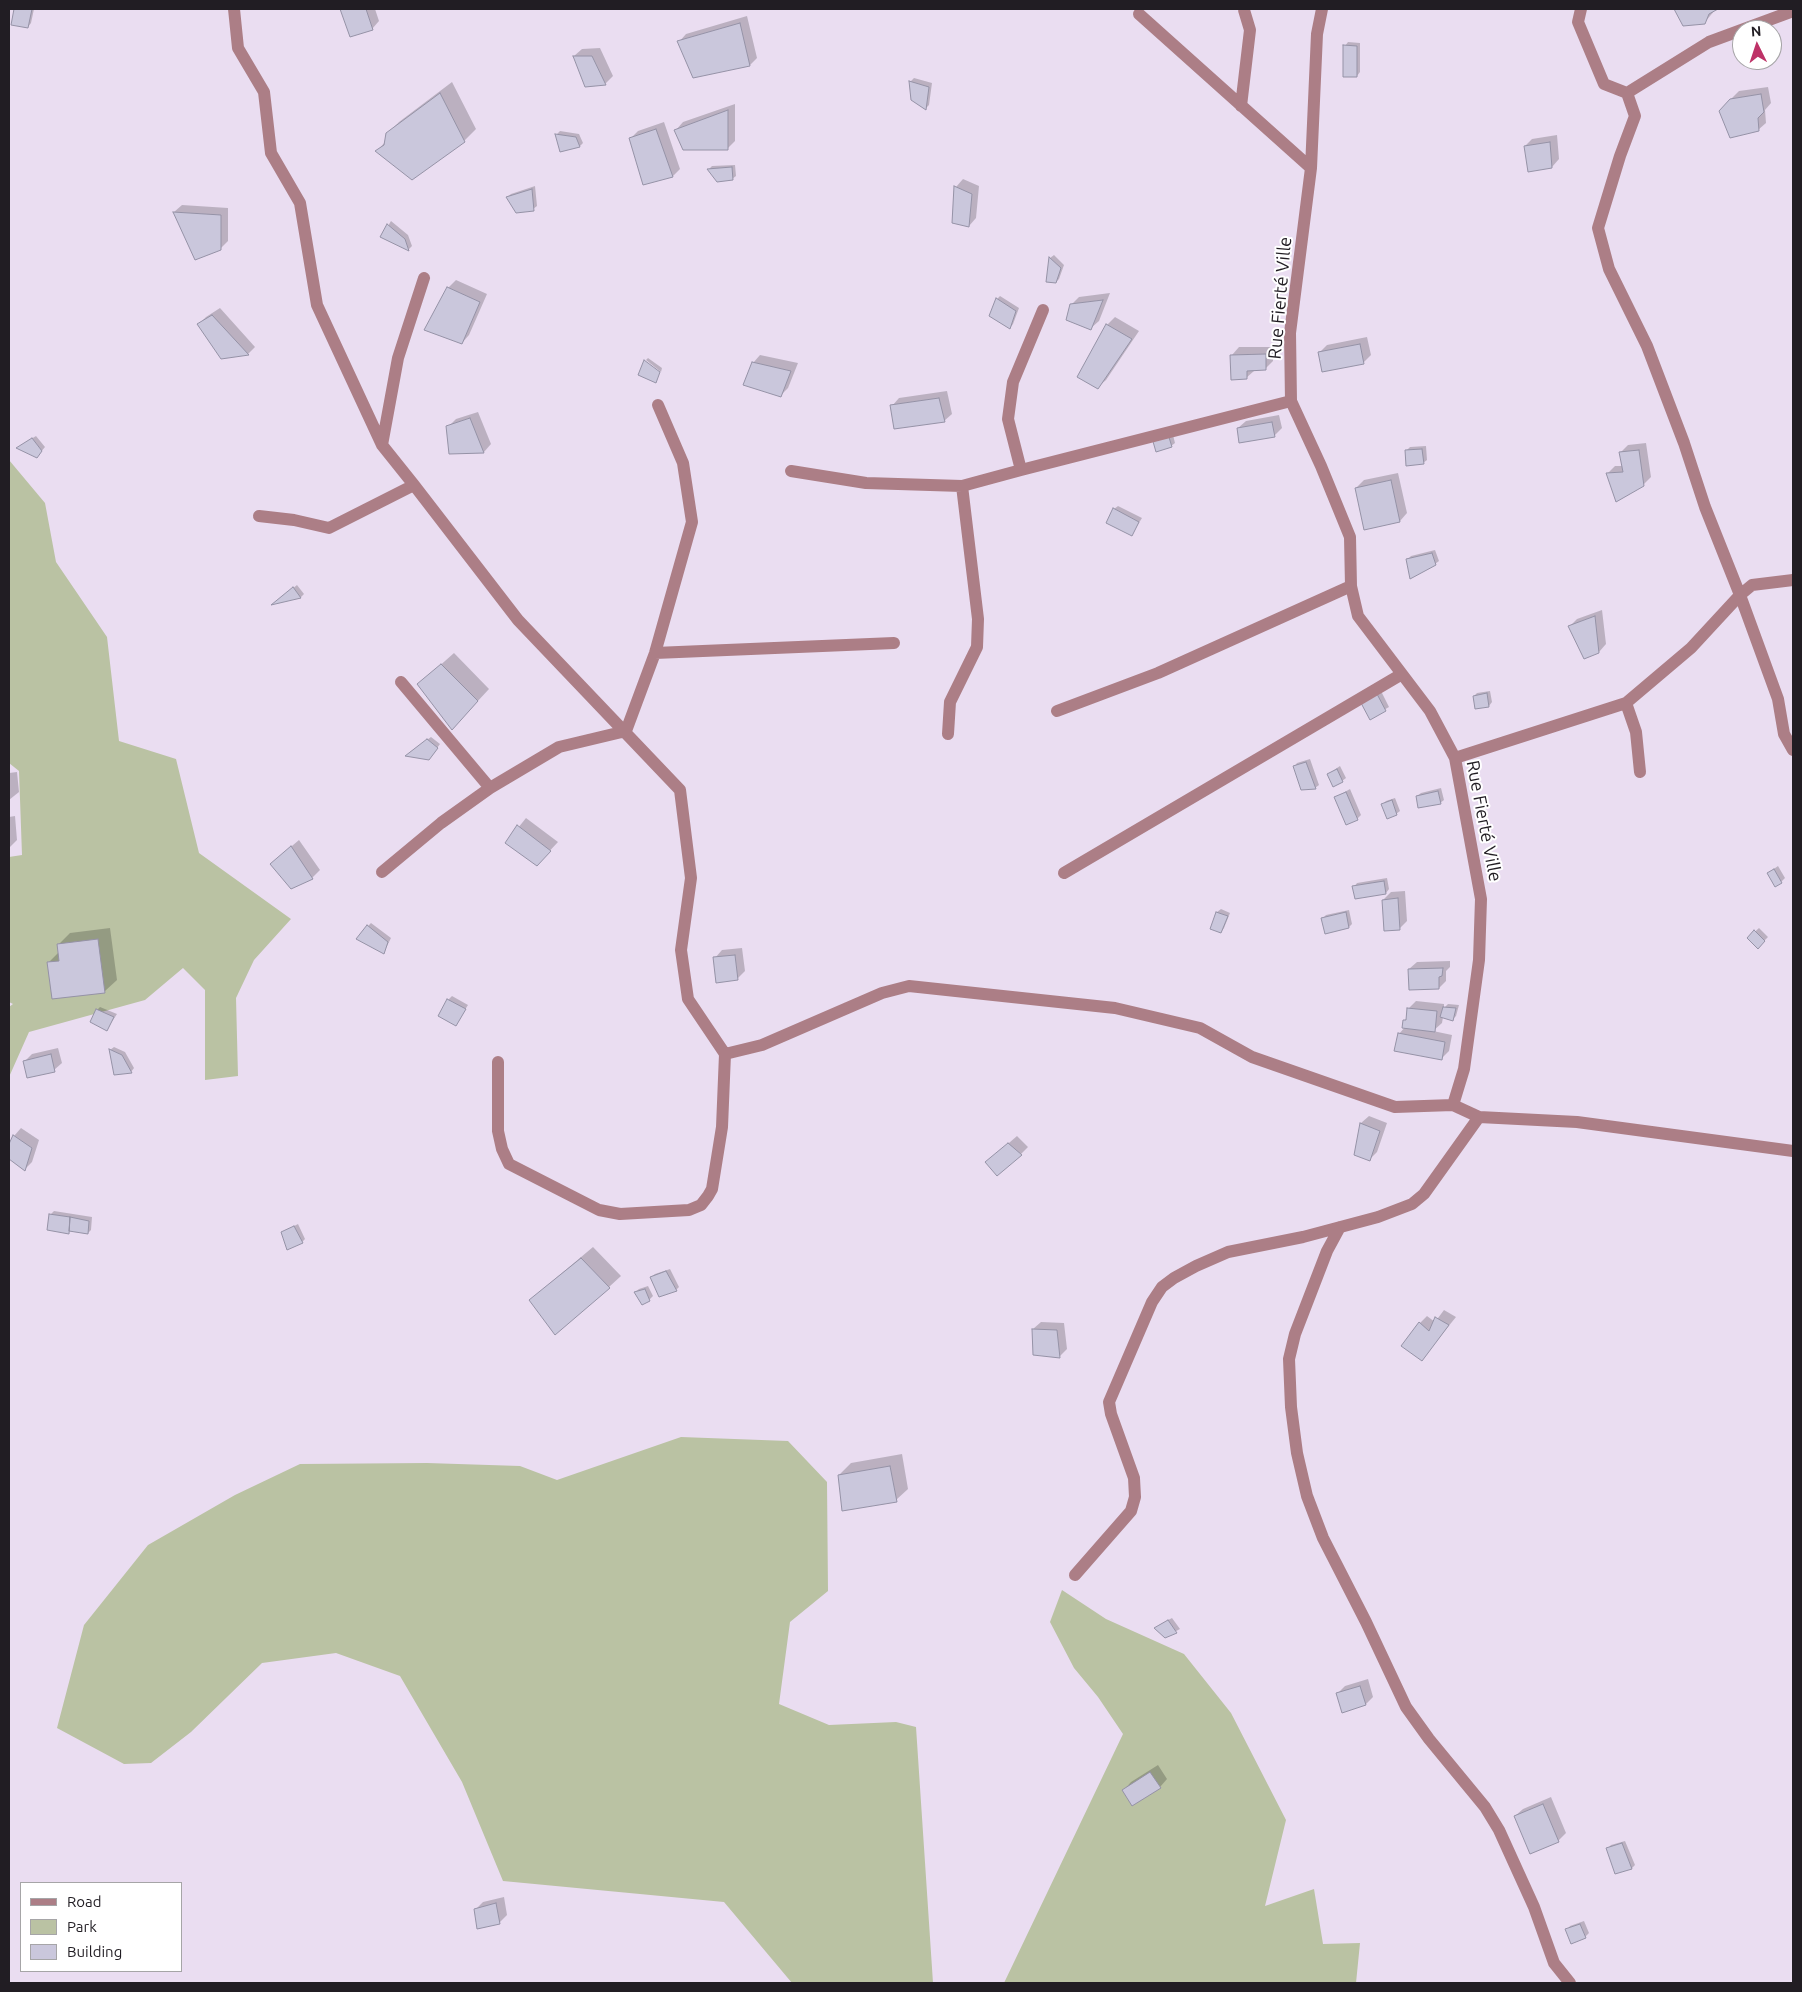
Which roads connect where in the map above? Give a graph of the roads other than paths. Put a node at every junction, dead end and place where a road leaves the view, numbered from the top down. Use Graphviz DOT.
graph roads {
  1 [pos="234,9"];
  2 [pos="1322,9"];
  3 [pos="1581,9"];
  4 [pos="1244,10"];
  5 [pos="1793,11"];
  6 [pos="1139,14"];
  7 [pos="1627,93"];
  8 [pos="1241,106"];
  9 [pos="1311,168"];
  10 [pos="424,278"];
  11 [pos="1043,310"];
  12 [pos="1291,401"];
  13 [pos="658,405"];
  14 [pos="382,445"];
  15 [pos="1021,470"];
  16 [pos="792,471"];
  17 [pos="414,485"];
  18 [pos="962,486"];
  19 [pos="259,516"];
  20 [pos="1793,580"];
  21 [pos="1351,586"];
  22 [pos="1740,595"];
  23 [pos="894,643"];
  24 [pos="655,653"];
  25 [pos="1402,674"];
  26 [pos="400,682"];
  27 [pos="1626,703"];
  28 [pos="1057,711"];
  29 [pos="626,731"];
  30 [pos="948,734"];
  31 [pos="1793,750"];
  32 [pos="1455,758"];
  33 [pos="1640,772"];
  34 [pos="490,788"];
  35 [pos="382,872"];
  36 [pos="1064,872"];
  37 [pos="725,1054"];
  38 [pos="498,1062"];
  39 [pos="1453,1105"];
  40 [pos="1479,1116"];
  41 [pos="1793,1150"];
  42 [pos="1340,1227"];
  43 [pos="1075,1574"];
  44 [pos="1570,1983"];
  1 -- 14 [label="street"];
  2 -- 9 [label="street, Rue Fierté Ville"];
  3 -- 7 [label="street"];
  4 -- 8 [label="street"];
  5 -- 7 [label="street"];
  6 -- 8 [label="street"];
  7 -- 22 [label="street"];
  8 -- 9 [label="street"];
  9 -- 12 [label="street, Rue Fierté Ville"];
  10 -- 14 [label="street"];
  11 -- 15 [label="street"];
  12 -- 15 [label="street"];
  12 -- 21 [label="street, Rue Fierté Ville"];
  13 -- 24 [label="street"];
  14 -- 17 [label="street"];
  15 -- 18 [label="street"];
  16 -- 18 [label="street"];
  17 -- 19 [label="street"];
  17 -- 29 [label="street"];
  18 -- 30 [label="street"];
  20 -- 22 [label="street"];
  21 -- 25 [label="street, Rue Fierté Ville"];
  21 -- 28 [label="street"];
  22 -- 27 [label="street"];
  22 -- 31 [label="street"];
  23 -- 24 [label="street"];
  24 -- 29 [label="street"];
  25 -- 32 [label="street, Rue Fierté Ville"];
  25 -- 36 [label="street"];
  26 -- 34 [label="street"];
  27 -- 32 [label="street"];
  27 -- 33 [label="street"];
  29 -- 34 [label="street"];
  29 -- 37 [label="street"];
  32 -- 39 [label="street, Rue Fierté Ville"];
  34 -- 35 [label="street"];
  37 -- 38 [label="street"];
  37 -- 39 [label="street"];
  39 -- 40 [label="street"];
  40 -- 41 [label="street"];
  40 -- 42 [label="street"];
  42 -- 43 [label="street"];
  42 -- 44 [label="street"];
}
